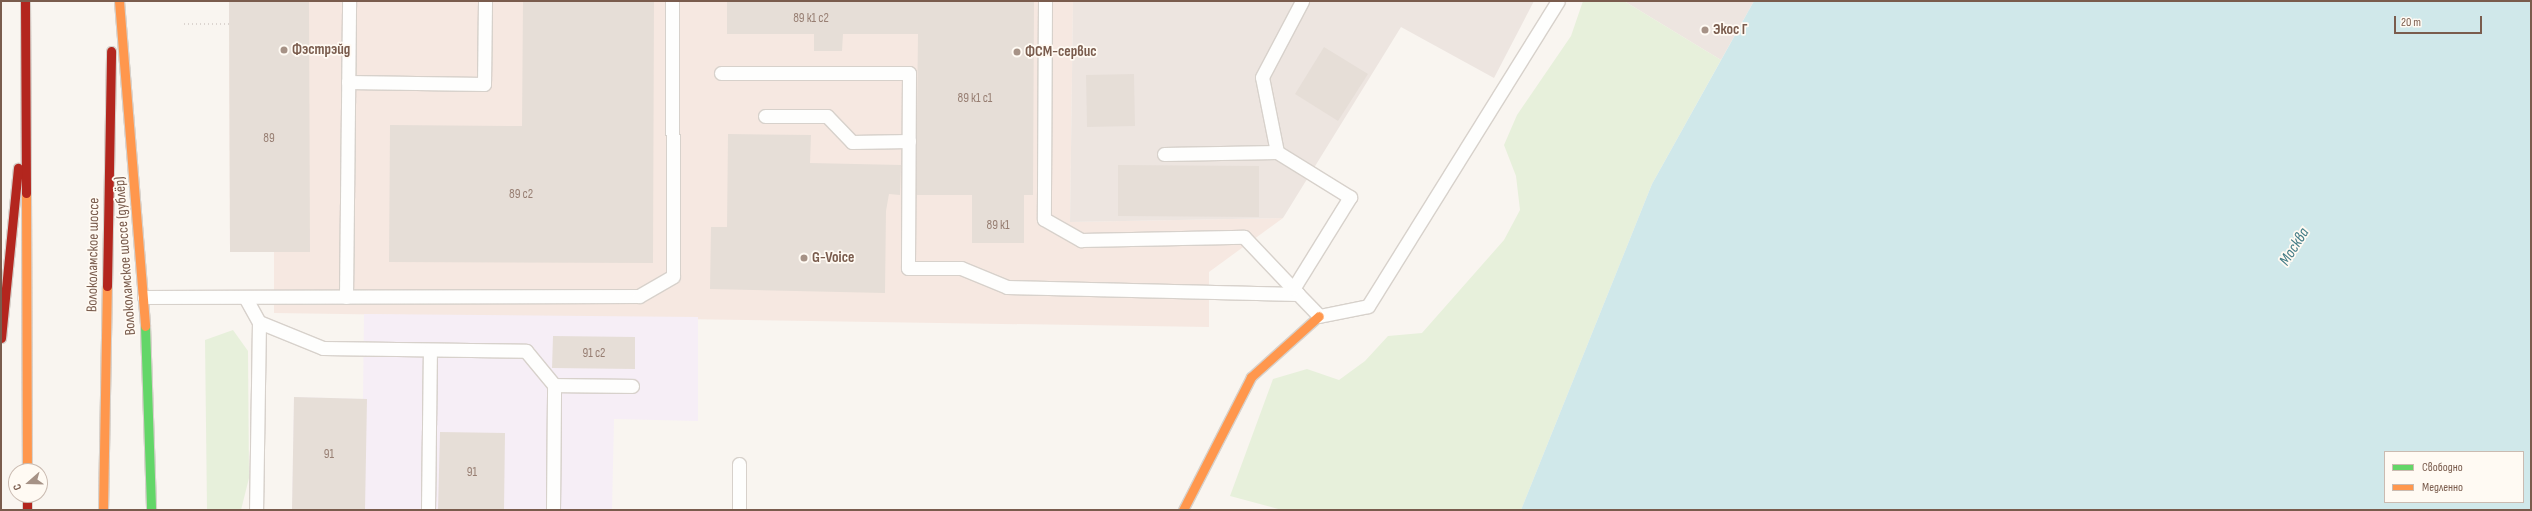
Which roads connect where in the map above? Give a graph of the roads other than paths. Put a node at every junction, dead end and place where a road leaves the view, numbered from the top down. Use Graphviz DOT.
graph roads {
  1 [pos="25,1"];
  2 [pos="112,1"];
  3 [pos="119,1"];
  4 [pos="349,1"];
  5 [pos="485,1"];
  6 [pos="672,1"];
  7 [pos="1045,1"];
  8 [pos="1302,1"];
  9 [pos="1558,1"];
  10 [pos="721,73"];
  11 [pos="348,82"];
  12 [pos="25,93"];
  13 [pos="765,116"];
  14 [pos="909,141"];
  15 [pos="1277,152"];
  16 [pos="1164,154"];
  17 [pos="1296,291"];
  18 [pos="144,297"];
  19 [pos="246,297"];
  20 [pos="346,297"];
  21 [pos="1319,316"];
  22 [pos="259,322"];
  23 [pos="1,338"];
  24 [pos="430,350"];
  25 [pos="554,385"];
  26 [pos="632,386"];
  27 [pos="26,463"];
  28 [pos="739,464"];
  29 [pos="103,510"];
  30 [pos="151,510"];
  31 [pos="256,510"];
  32 [pos="428,510"];
  33 [pos="553,510"];
  34 [pos="739,510"];
  35 [pos="1183,510"];
  1 -- 12 [label="main road"];
  2 -- 29 [label="main road, Волоколамское шоссе"];
  3 -- 18 [label="main road, Волоколамское шоссе (дублёр)"];
  4 -- 11 [label="lane"];
  5 -- 11 [label="lane"];
  6 -- 20 [label="lane"];
  7 -- 17 [label="lane"];
  8 -- 15 [label="lane"];
  9 -- 21 [label="lane"];
  10 -- 14 [label="lane"];
  11 -- 20 [label="lane"];
  12 -- 23 [label="main road"];
  12 -- 27 [label="main road"];
  13 -- 14 [label="lane"];
  14 -- 17 [label="lane"];
  15 -- 16 [label="lane"];
  15 -- 17 [label="lane"];
  17 -- 21 [label="lane"];
  18 -- 19 [label="lane"];
  18 -- 30 [label="main road, Волоколамское шоссе (дублёр)"];
  19 -- 20 [label="lane"];
  19 -- 22 [label="lane"];
  21 -- 35 [label="main road"];
  22 -- 24 [label="lane"];
  22 -- 31 [label="lane"];
  24 -- 25 [label="lane"];
  24 -- 32 [label="lane"];
  25 -- 26 [label="lane"];
  25 -- 33 [label="lane"];
  28 -- 34 [label="lane"];
}
